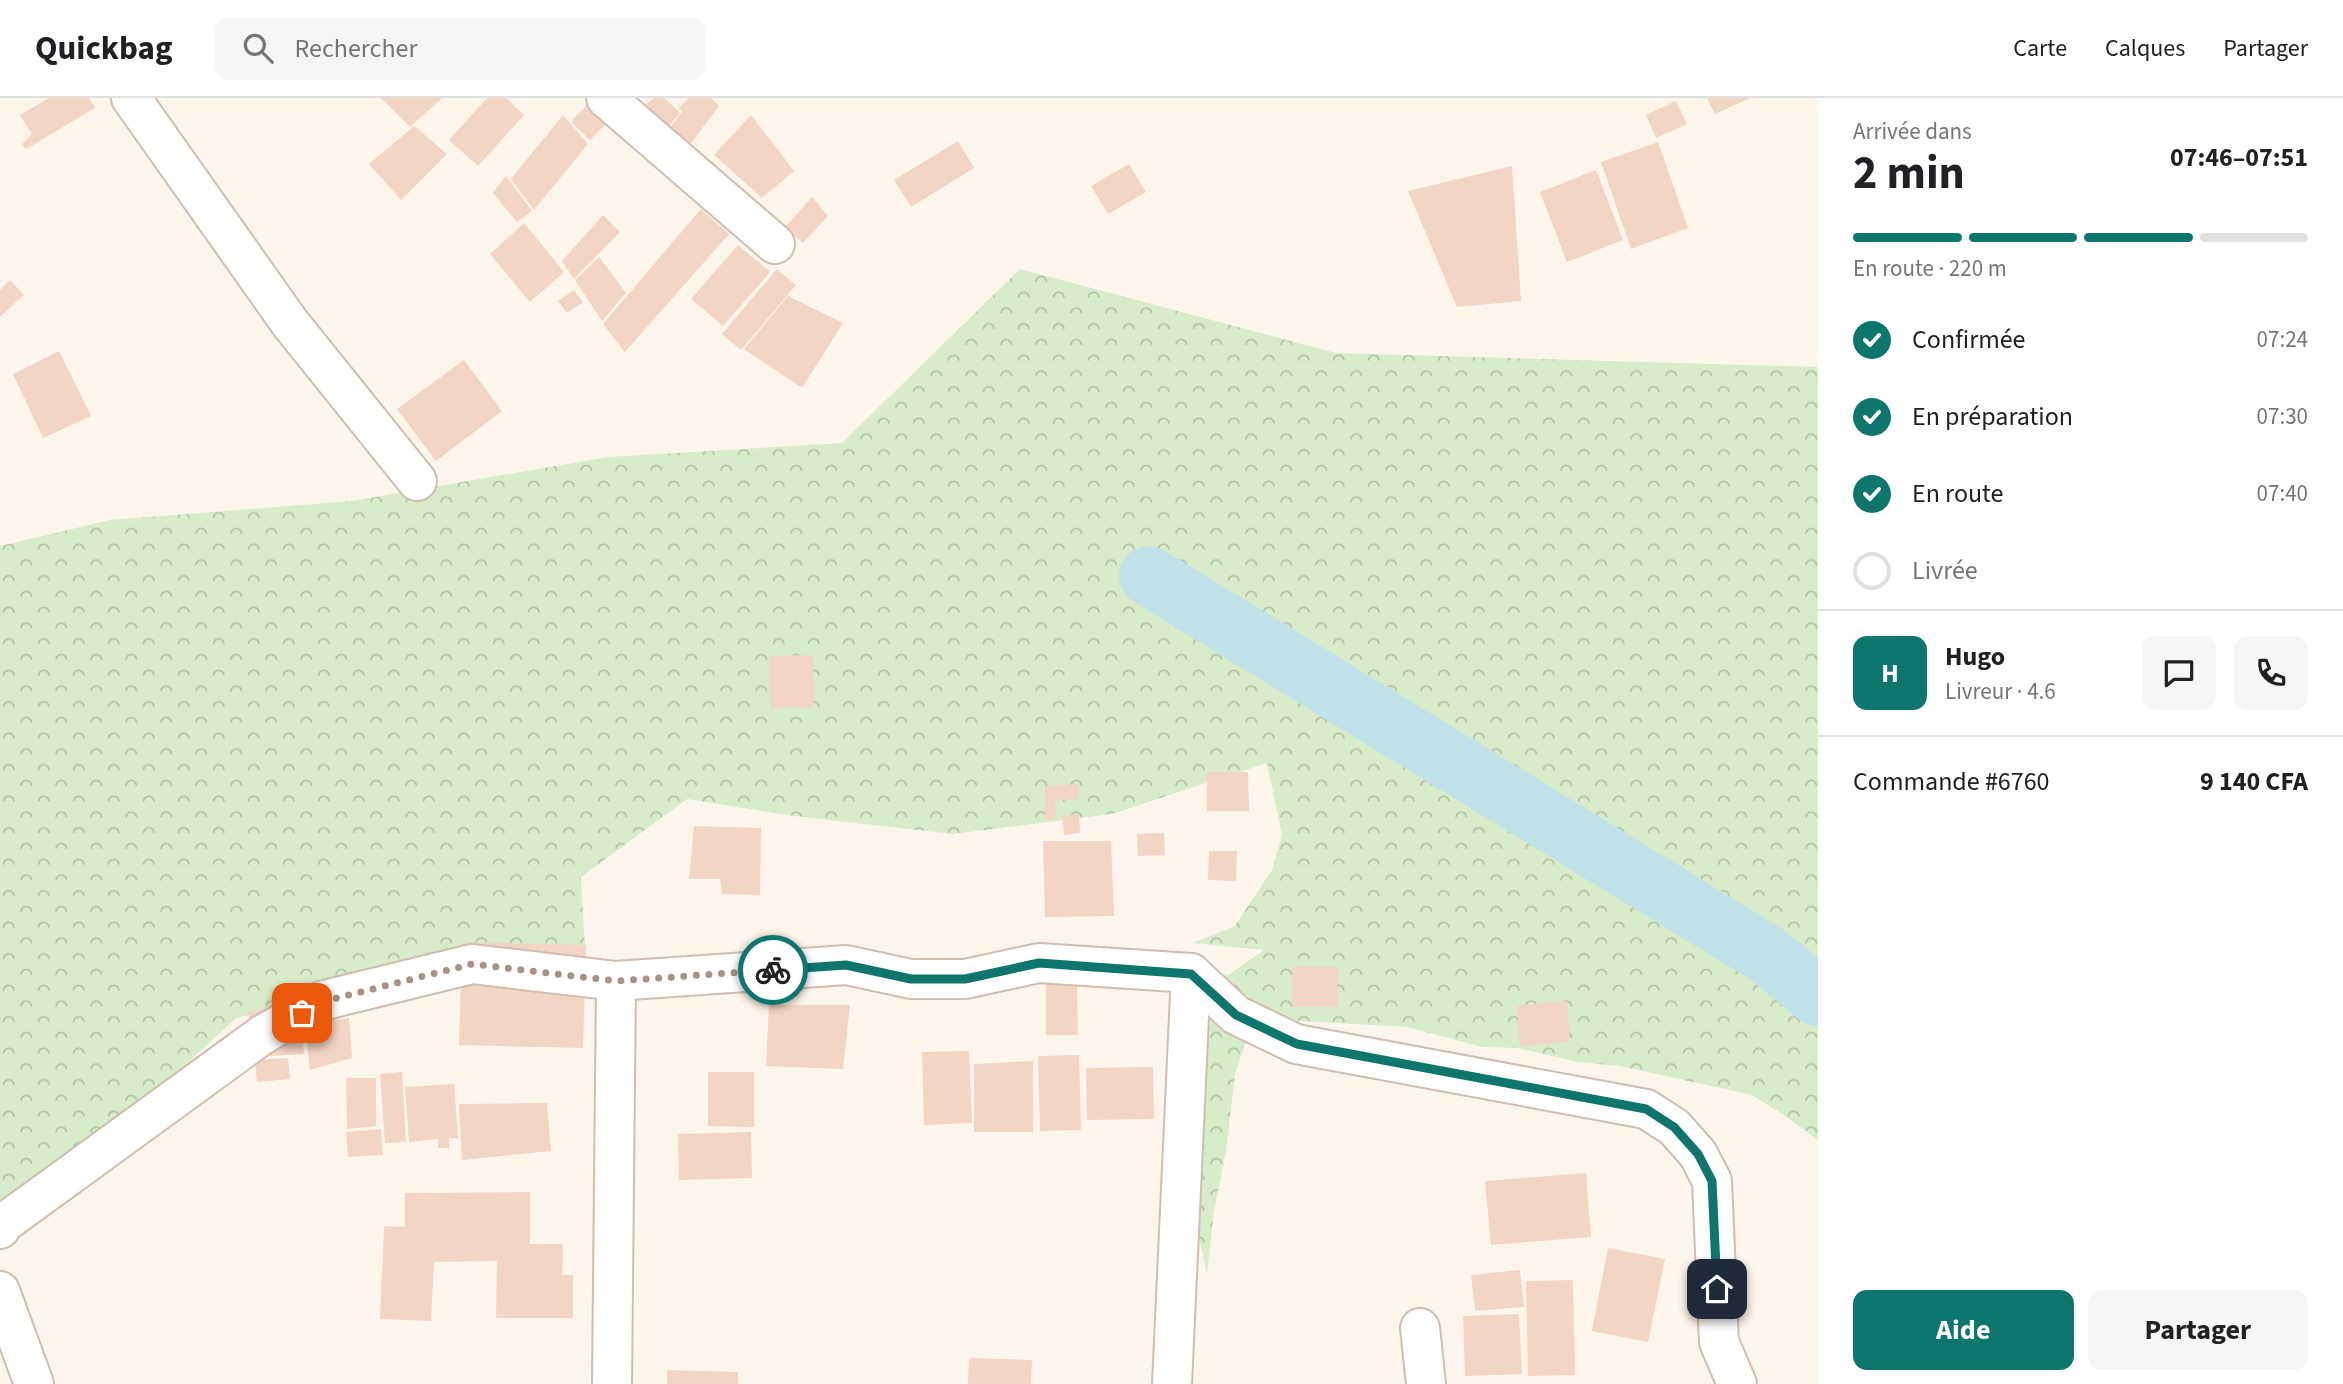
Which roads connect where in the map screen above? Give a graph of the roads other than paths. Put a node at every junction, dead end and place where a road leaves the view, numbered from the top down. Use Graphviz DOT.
graph roads {
  1 [pos="131,98"];
  2 [pos="606,98"];
  3 [pos="775,244"];
  4 [pos="417,481"];
  5 [pos="1191,974"];
  6 [pos="616,981"];
  7 [pos="0,1228"];
  8 [pos="0,1291"];
  9 [pos="1420,1328"];
  10 [pos="34,1384"];
  11 [pos="612,1384"];
  12 [pos="1172,1384"];
  13 [pos="1426,1384"];
  14 [pos="1737,1384"];
  1 -- 4 [label="street"];
  2 -- 3 [label="street"];
  5 -- 6 [label="street"];
  5 -- 12 [label="street"];
  5 -- 14 [label="street"];
  6 -- 7 [label="street"];
  6 -- 11 [label="street"];
  8 -- 10 [label="street"];
  9 -- 13 [label="street"];
}
